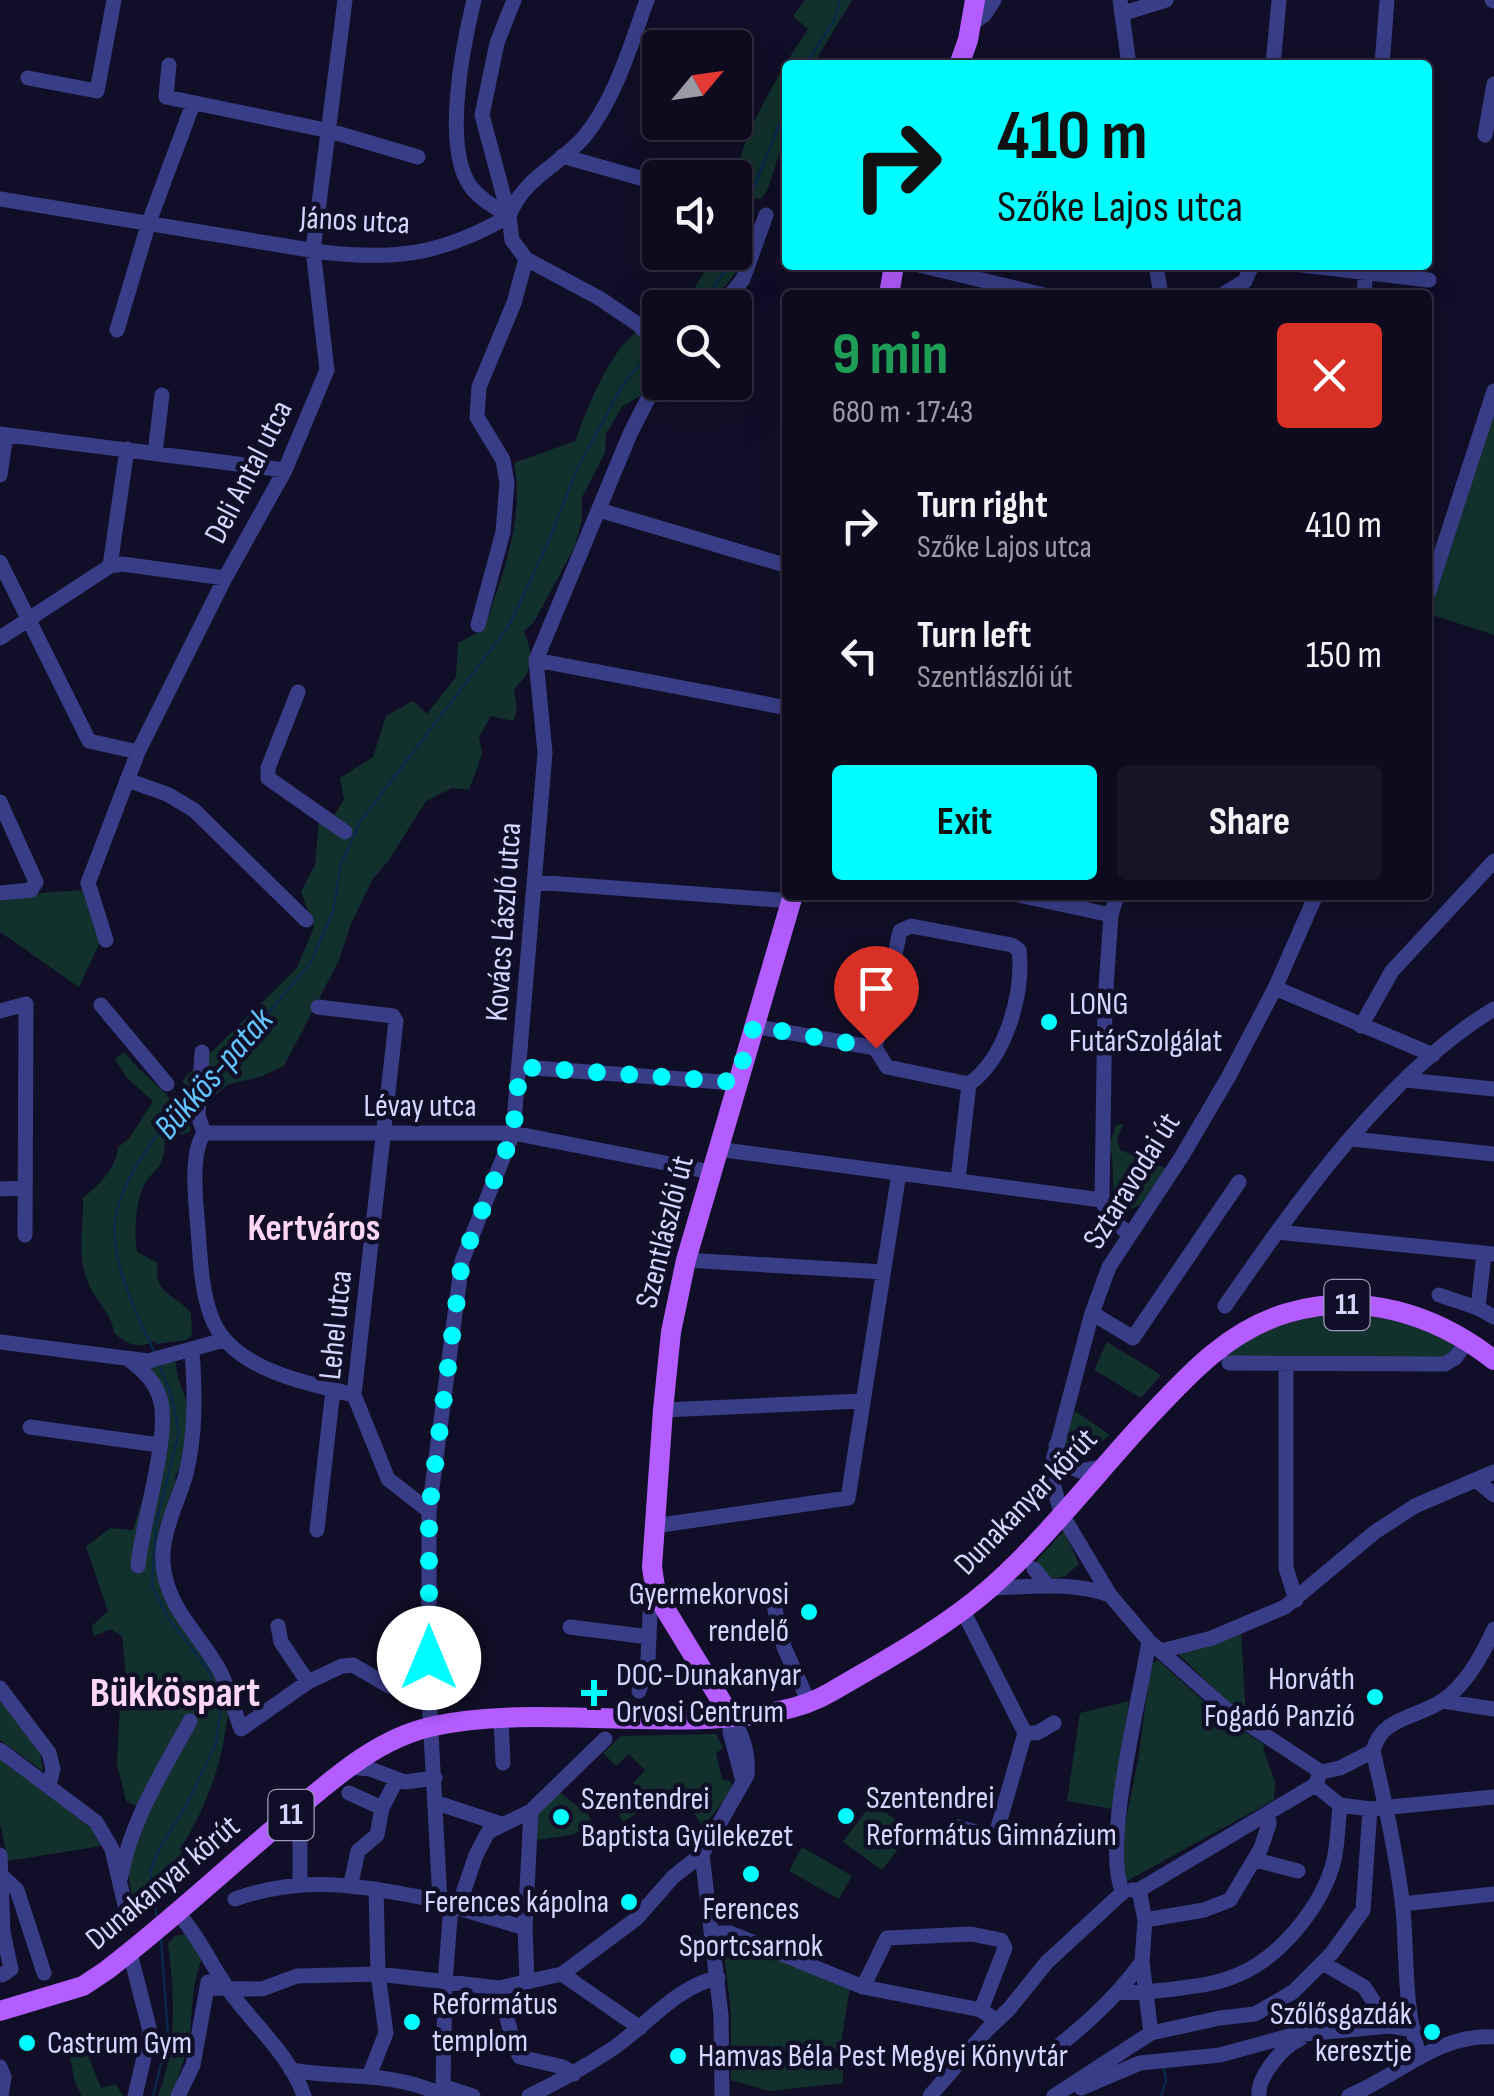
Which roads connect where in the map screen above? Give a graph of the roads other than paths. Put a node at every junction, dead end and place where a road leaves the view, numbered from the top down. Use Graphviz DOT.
graph roads {
  1 [pos="114,0"];
  2 [pos="345,0"];
  3 [pos="474,0"];
  4 [pos="514,0"];
  5 [pos="647,0"];
  6 [pos="974,0"];
  7 [pos="994,0"];
  8 [pos="1166,0"];
  9 [pos="1279,0"];
  10 [pos="1387,0"];
  11 [pos="1122,7"];
  12 [pos="971,24"];
  13 [pos="960,60"];
  14 [pos="1128,60"];
  15 [pos="1273,60"];
  16 [pos="1382,60"];
  17 [pos="169,65"];
  18 [pos="28,78"];
  19 [pos="1494,84"];
  20 [pos="193,104"];
  21 [pos="330,131"];
  22 [pos="1485,135"];
  23 [pos="562,156"];
  24 [pos="418,157"];
  25 [pos="642,178"];
  26 [pos="0,199"];
  27 [pos="766,215"];
  28 [pos="509,216"];
  29 [pos="150,222"];
  30 [pos="313,250"];
  31 [pos="526,259"];
  32 [pos="939,270"];
  33 [pos="1250,270"];
  34 [pos="1376,270"];
  35 [pos="1429,280"];
  36 [pos="734,290"];
  37 [pos="1023,290"];
  38 [pos="1231,290"];
  39 [pos="117,330"];
  40 [pos="642,330"];
  41 [pos="1494,391"];
  42 [pos="162,395"];
  43 [pos="647,400"];
  44 [pos="3,434"];
  45 [pos="127,449"];
  46 [pos="155,453"];
  47 [pos="285,470"];
  48 [pos="0,476"];
  49 [pos="599,510"];
  50 [pos="0,562"];
  51 [pos="782,564"];
  52 [pos="110,566"];
  53 [pos="225,578"];
  54 [pos="1432,582"];
  55 [pos="29,621"];
  56 [pos="478,625"];
  57 [pos="0,638"];
  58 [pos="536,660"];
  59 [pos="298,692"];
  60 [pos="782,707"];
  61 [pos="138,752"];
  62 [pos="127,780"];
  63 [pos="0,802"];
  64 [pos="345,832"];
  65 [pos="1494,861"];
  66 [pos="534,882"];
  67 [pos="0,893"];
  68 [pos="782,897"];
  69 [pos="791,900"];
  70 [pos="1041,900"];
  71 [pos="1116,900"];
  72 [pos="1314,900"];
  73 [pos="1111,915"];
  74 [pos="306,920"];
  75 [pos="106,940"];
  76 [pos="1275,988"];
  77 [pos="101,1005"];
  78 [pos="318,1007"];
  79 [pos="1494,1009"];
  80 [pos="0,1011"];
  81 [pos="1474,1020"];
  82 [pos="1494,1024"];
  83 [pos="754,1026"];
  84 [pos="1362,1026"];
  85 [pos="876,1048"];
  86 [pos="202,1052"];
  87 [pos="1433,1054"];
  88 [pos="520,1067"];
  89 [pos="1406,1080"];
  90 [pos="736,1082"];
  91 [pos="168,1084"];
  92 [pos="969,1084"];
  93 [pos="1494,1089"];
  94 [pos="513,1133"];
  95 [pos="204,1134"];
  96 [pos="385,1134"];
  97 [pos="1352,1139"];
  98 [pos="717,1149"];
  99 [pos="1494,1154"];
  100 [pos="711,1172"];
  101 [pos="899,1173"];
  102 [pos="958,1180"];
  103 [pos="1239,1182"];
  104 [pos="24,1188"];
  105 [pos="0,1190"];
  106 [pos="1102,1200"];
  107 [pos="1276,1232"];
  108 [pos="1129,1234"];
  109 [pos="25,1235"];
  110 [pos="1489,1254"];
  111 [pos="686,1260"];
  112 [pos="883,1272"];
  113 [pos="1439,1295"];
  114 [pos="1225,1306"];
  115 [pos="1478,1308"];
  116 [pos="1092,1313"];
  117 [pos="1494,1317"];
  118 [pos="224,1340"];
  119 [pos="1468,1340"];
  120 [pos="0,1342"];
  121 [pos="192,1351"];
  122 [pos="125,1357"];
  123 [pos="1494,1360"];
  124 [pos="1229,1362"];
  125 [pos="1286,1364"];
  126 [pos="333,1390"];
  127 [pos="354,1395"];
  128 [pos="862,1401"];
  129 [pos="662,1410"];
  130 [pos="30,1426"];
  131 [pos="1056,1444"];
  132 [pos="159,1445"];
  133 [pos="1102,1467"];
  134 [pos="1494,1472"];
  135 [pos="1476,1480"];
  136 [pos="1494,1496"];
  137 [pos="429,1511"];
  138 [pos="1061,1513"];
  139 [pos="654,1526"];
  140 [pos="316,1530"];
  141 [pos="1086,1554"];
  142 [pos="138,1566"];
  143 [pos="1034,1569"];
  144 [pos="1056,1586"];
  145 [pos="989,1588"];
  146 [pos="656,1594"];
  147 [pos="1110,1595"];
  148 [pos="1296,1600"];
  149 [pos="773,1601"];
  150 [pos="962,1609"];
  151 [pos="278,1626"];
  152 [pos="570,1627"];
  153 [pos="1494,1629"];
  154 [pos="649,1638"];
  155 [pos="1155,1646"];
  156 [pos="704,1672"];
  157 [pos="308,1682"];
  158 [pos="0,1688"];
  159 [pos="639,1692"];
  160 [pos="429,1696"];
  161 [pos="1442,1701"];
  162 [pos="809,1703"];
  163 [pos="1494,1709"];
  164 [pos="731,1718"];
  165 [pos="501,1720"];
  166 [pos="683,1720"];
  167 [pos="190,1722"];
  168 [pos="1054,1723"];
  169 [pos="432,1726"];
  170 [pos="1024,1733"];
  171 [pos="605,1739"];
  172 [pos="0,1750"];
  173 [pos="1373,1751"];
  174 [pos="503,1763"];
  175 [pos="350,1766"];
  176 [pos="435,1778"];
  177 [pos="1318,1778"];
  178 [pos="396,1781"];
  179 [pos="49,1786"];
  180 [pos="350,1792"];
  181 [pos="1494,1798"];
  182 [pos="437,1803"];
  183 [pos="1340,1805"];
  184 [pos="1379,1807"];
  185 [pos="382,1808"];
  186 [pos="531,1811"];
  187 [pos="1268,1815"];
  188 [pos="500,1824"];
  189 [pos="957,1827"];
  190 [pos="300,1841"];
  191 [pos="702,1854"];
  192 [pos="0,1855"];
  193 [pos="1255,1860"];
  194 [pos="1298,1872"];
  195 [pos="2,1876"];
  196 [pos="120,1883"];
  197 [pos="352,1883"];
  198 [pos="300,1884"];
  199 [pos="376,1888"];
  200 [pos="1131,1891"];
  201 [pos="1494,1894"];
  202 [pos="235,1899"];
  203 [pos="1402,1904"];
  204 [pos="450,1905"];
  205 [pos="175,1914"];
  206 [pos="128,1918"];
  207 [pos="1144,1920"];
  208 [pos="525,1928"];
  209 [pos="2,1932"];
  210 [pos="713,1933"];
  211 [pos="138,1946"];
  212 [pos="1142,1962"];
  213 [pos="211,1963"];
  214 [pos="1322,1964"];
  215 [pos="44,1974"];
  216 [pos="378,1974"];
  217 [pos="562,1974"];
  218 [pos="2,1975"];
  219 [pos="718,1978"];
  220 [pos="526,1982"];
  221 [pos="445,1983"];
  222 [pos="863,1987"];
  223 [pos="208,1988"];
  224 [pos="498,1988"];
  225 [pos="262,1990"];
  226 [pos="230,1991"];
  227 [pos="1120,1992"];
  228 [pos="1145,1993"];
  229 [pos="981,2010"];
  230 [pos="0,2011"];
  231 [pos="997,2020"];
  232 [pos="0,2025"];
  233 [pos="256,2026"];
  234 [pos="1390,2026"];
  235 [pos="640,2028"];
  236 [pos="1414,2030"];
  237 [pos="1151,2033"];
  238 [pos="1308,2035"];
  239 [pos="1494,2037"];
  240 [pos="1419,2054"];
  241 [pos="1042,2058"];
  242 [pos="0,2067"];
  243 [pos="291,2070"];
  244 [pos="574,2074"];
  245 [pos="368,2076"];
  246 [pos="441,2092"];
  247 [pos="719,2095"];
  248 [pos="1,2096"];
  249 [pos="135,2096"];
  250 [pos="178,2096"];
  251 [pos="304,2096"];
  252 [pos="473,2096"];
  253 [pos="529,2096"];
  254 [pos="930,2096"];
  255 [pos="1054,2096"];
  256 [pos="1064,2096"];
  257 [pos="1259,2096"];
  258 [pos="1349,2096"];
  1 -- 18 [label="street"];
  2 -- 21 [label="street, Deli Antal utca"];
  3 -- 28 [label="street"];
  4 -- 28 [label="street"];
  5 -- 23 [label="street"];
  6 -- 12 [label="main road"];
  7 -- 12 [label="street"];
  8 -- 11 [label="street"];
  9 -- 15 [label="street"];
  10 -- 16 [label="street"];
  11 -- 14 [label="street"];
  12 -- 13 [label="main road"];
  17 -- 20 [label="street"];
  19 -- 22 [label="street"];
  20 -- 21 [label="street"];
  20 -- 29 [label="street"];
  21 -- 24 [label="street"];
  21 -- 30 [label="street, Deli Antal utca"];
  23 -- 25 [label="street"];
  23 -- 28 [label="street"];
  26 -- 29 [label="street, János utca"];
  27 -- 36 [label="street"];
  28 -- 30 [label="street, János utca"];
  28 -- 31 [label="street"];
  29 -- 30 [label="street, János utca"];
  29 -- 39 [label="street"];
  30 -- 47 [label="street, Deli Antal utca"];
  31 -- 40 [label="street"];
  31 -- 56 [label="street"];
  32 -- 37 [label="street"];
  33 -- 38 [label="street"];
  34 -- 35 [label="street"];
  41 -- 54 [label="street"];
  42 -- 46 [label="street"];
  43 -- 49 [label="street, Kovács László utca"];
  44 -- 45 [label="street"];
  44 -- 48 [label="street"];
  45 -- 46 [label="street"];
  45 -- 52 [label="street"];
  46 -- 47 [label="street"];
  47 -- 53 [label="street, Deli Antal utca"];
  49 -- 51 [label="street"];
  49 -- 58 [label="street, Kovács László utca"];
  50 -- 55 [label="street"];
  52 -- 53 [label="street"];
  52 -- 55 [label="street"];
  53 -- 61 [label="street, Deli Antal utca"];
  55 -- 57 [label="street"];
  55 -- 61 [label="street"];
  58 -- 60 [label="street"];
  58 -- 66 [label="street, Kovács László utca"];
  59 -- 64 [label="street"];
  61 -- 62 [label="street, Deli Antal utca"];
  62 -- 74 [label="street"];
  62 -- 75 [label="street, Deli Antal utca"];
  63 -- 67 [label="street"];
  65 -- 84 [label="street"];
  66 -- 68 [label="street"];
  66 -- 88 [label="street, Kovács László utca"];
  69 -- 83 [label="main road, Szentlászlói út"];
  70 -- 73 [label="street"];
  71 -- 73 [label="street"];
  72 -- 76 [label="street, Sztaravodai út"];
  73 -- 106 [label="street"];
  76 -- 84 [label="street"];
  76 -- 108 [label="street, Sztaravodai út"];
  77 -- 91 [label="street"];
  78 -- 96 [label="street, Lehel utca"];
  79 -- 81 [label="street"];
  80 -- 104 [label="street"];
  81 -- 82 [label="street"];
  81 -- 87 [label="street"];
  83 -- 85 [label="street"];
  83 -- 90 [label="main road, Szentlászlói út"];
  84 -- 87 [label="street"];
  85 -- 92 [label="street"];
  85 -- 92 [label="street"];
  86 -- 95 [label="street"];
  87 -- 89 [label="street"];
  88 -- 90 [label="street"];
  88 -- 94 [label="street, Kovács László utca"];
  89 -- 93 [label="street"];
  89 -- 97 [label="street"];
  90 -- 98 [label="main road, Szentlászlói út"];
  92 -- 102 [label="street"];
  94 -- 96 [label="street, Lévay utca"];
  94 -- 100 [label="street, Lévay utca"];
  94 -- 137 [label="street, Kovács László utca"];
  95 -- 96 [label="street, Lévay utca"];
  95 -- 118 [label="street"];
  96 -- 127 [label="street, Lehel utca"];
  97 -- 99 [label="street"];
  97 -- 107 [label="street"];
  98 -- 100 [label="main road, Szentlászlói út"];
  98 -- 101 [label="street"];
  100 -- 111 [label="main road, Szentlászlói út"];
  101 -- 102 [label="street"];
  101 -- 112 [label="street"];
  102 -- 106 [label="street"];
  103 -- 116 [label="street"];
  104 -- 105 [label="street"];
  104 -- 109 [label="street"];
  106 -- 108 [label="street"];
  107 -- 110 [label="street"];
  107 -- 114 [label="street"];
  108 -- 116 [label="street, Sztaravodai út"];
  110 -- 115 [label="street"];
  111 -- 112 [label="street"];
  111 -- 129 [label="main road, Szentlászlói út"];
  112 -- 128 [label="street"];
  113 -- 115 [label="street"];
  115 -- 117 [label="street"];
  116 -- 131 [label="street, Sztaravodai út"];
  118 -- 121 [label="street"];
  118 -- 126 [label="street"];
  119 -- 123 [label="main road, Dunakanyar körút / 11"];
  119 -- 125 [label="street"];
  119 -- 133 [label="main road, Dunakanyar körút / 11"];
  120 -- 122 [label="street"];
  121 -- 122 [label="street"];
  121 -- 157 [label="street"];
  122 -- 132 [label="street"];
  124 -- 125 [label="street"];
  125 -- 148 [label="street"];
  126 -- 127 [label="street"];
  126 -- 140 [label="street"];
  127 -- 137 [label="street, Lehel utca"];
  128 -- 129 [label="street"];
  128 -- 139 [label="street"];
  129 -- 139 [label="main road, Szentlászlói út"];
  130 -- 132 [label="street"];
  131 -- 133 [label="street"];
  131 -- 138 [label="street, Sztaravodai út"];
  132 -- 142 [label="street"];
  133 -- 138 [label="main road, Dunakanyar körút / 11"];
  134 -- 135 [label="street"];
  135 -- 136 [label="street"];
  135 -- 148 [label="street"];
  137 -- 160 [label="street, Kovács László utca"];
  138 -- 141 [label="street"];
  138 -- 145 [label="main road, Dunakanyar körút / 11"];
  139 -- 146 [label="main road, Szentlászlói út"];
  141 -- 144 [label="street"];
  141 -- 147 [label="street"];
  143 -- 144 [label="street"];
  144 -- 145 [label="street"];
  144 -- 147 [label="street"];
  145 -- 150 [label="main road, Dunakanyar körút / 11"];
  146 -- 154 [label="street, Szentlászlói út"];
  146 -- 156 [label="main road, Szentlászlói út"];
  147 -- 155 [label="street"];
  148 -- 155 [label="street"];
  149 -- 162 [label="street"];
  150 -- 162 [label="main road, Dunakanyar körút / 11"];
  150 -- 170 [label="street"];
  151 -- 157 [label="street"];
  152 -- 154 [label="street"];
  153 -- 161 [label="street"];
  154 -- 159 [label="street, Szentlászlói út"];
  155 -- 177 [label="street"];
  155 -- 200 [label="street"];
  156 -- 164 [label="main road, Szentlászlói út"];
  156 -- 166 [label="main road"];
  157 -- 160 [label="street"];
  158 -- 179 [label="street"];
  160 -- 169 [label="street, Kovács László utca"];
  161 -- 163 [label="street"];
  161 -- 173 [label="street"];
  162 -- 164 [label="main road, Dunakanyar körút / 11"];
  164 -- 166 [label="main road, Dunakanyar körút / 11"];
  164 -- 191 [label="street"];
  165 -- 166 [label="main road, Dunakanyar körút / 11"];
  165 -- 169 [label="main road, Dunakanyar körút / 11"];
  165 -- 174 [label="street"];
  167 -- 196 [label="street"];
  168 -- 170 [label="street"];
  169 -- 175 [label="main road, Dunakanyar körút / 11"];
  169 -- 176 [label="street, Kovács László utca"];
  170 -- 189 [label="street"];
  171 -- 186 [label="street"];
  172 -- 179 [label="street"];
  173 -- 177 [label="street"];
  173 -- 184 [label="street"];
  175 -- 178 [label="street"];
  175 -- 205 [label="main road, Dunakanyar körút / 11"];
  176 -- 178 [label="street"];
  176 -- 182 [label="street, Kovács László utca"];
  177 -- 183 [label="street"];
  177 -- 187 [label="street"];
  178 -- 185 [label="street"];
  179 -- 196 [label="street"];
  180 -- 185 [label="street"];
  181 -- 184 [label="street"];
  182 -- 188 [label="street"];
  182 -- 204 [label="street, Kovács László utca"];
  183 -- 184 [label="street"];
  183 -- 228 [label="street"];
  184 -- 203 [label="street"];
  184 -- 214 [label="street"];
  185 -- 197 [label="street"];
  186 -- 188 [label="street"];
  186 -- 208 [label="street"];
  187 -- 193 [label="street"];
  187 -- 200 [label="street"];
  188 -- 204 [label="street"];
  190 -- 198 [label="street"];
  191 -- 210 [label="street"];
  191 -- 217 [label="street"];
  192 -- 195 [label="street"];
  193 -- 194 [label="street"];
  193 -- 207 [label="street"];
  195 -- 209 [label="street"];
  195 -- 215 [label="street"];
  196 -- 206 [label="street"];
  197 -- 198 [label="street"];
  197 -- 199 [label="street"];
  198 -- 202 [label="street"];
  199 -- 204 [label="street"];
  199 -- 216 [label="street"];
  200 -- 207 [label="street"];
  200 -- 231 [label="street"];
  201 -- 203 [label="street"];
  203 -- 236 [label="street"];
  204 -- 208 [label="street"];
  204 -- 221 [label="street"];
  205 -- 211 [label="main road, Dunakanyar körút / 11"];
  205 -- 213 [label="street"];
  207 -- 212 [label="street"];
  208 -- 220 [label="street"];
  209 -- 218 [label="street"];
  210 -- 219 [label="street"];
  210 -- 222 [label="street"];
  211 -- 230 [label="main road, Dunakanyar körút / 11"];
  211 -- 249 [label="street"];
  212 -- 227 [label="street"];
  212 -- 228 [label="street"];
  213 -- 223 [label="street"];
  213 -- 226 [label="street"];
  214 -- 234 [label="street"];
  214 -- 237 [label="street"];
  216 -- 221 [label="street"];
  216 -- 225 [label="street"];
  216 -- 245 [label="street"];
  217 -- 220 [label="street"];
  217 -- 235 [label="street"];
  219 -- 235 [label="street"];
  219 -- 247 [label="street"];
  220 -- 224 [label="street"];
  221 -- 224 [label="street"];
  221 -- 246 [label="street"];
  222 -- 229 [label="street"];
  222 -- 229 [label="street"];
  223 -- 226 [label="street"];
  223 -- 250 [label="street"];
  224 -- 244 [label="street"];
  225 -- 226 [label="street"];
  225 -- 233 [label="street"];
  226 -- 233 [label="street"];
  227 -- 228 [label="street"];
  227 -- 241 [label="street"];
  228 -- 237 [label="street"];
  229 -- 231 [label="street"];
  230 -- 232 [label="street"];
  231 -- 254 [label="street"];
  233 -- 243 [label="street"];
  234 -- 236 [label="street"];
  234 -- 238 [label="street"];
  235 -- 244 [label="street"];
  236 -- 240 [label="street"];
  237 -- 255 [label="street"];
  238 -- 256 [label="street"];
  238 -- 257 [label="street"];
  239 -- 240 [label="street"];
  240 -- 258 [label="street"];
  242 -- 248 [label="street"];
  243 -- 245 [label="street"];
  243 -- 251 [label="street"];
  244 -- 253 [label="street"];
  245 -- 246 [label="street"];
  246 -- 252 [label="street"];
}
